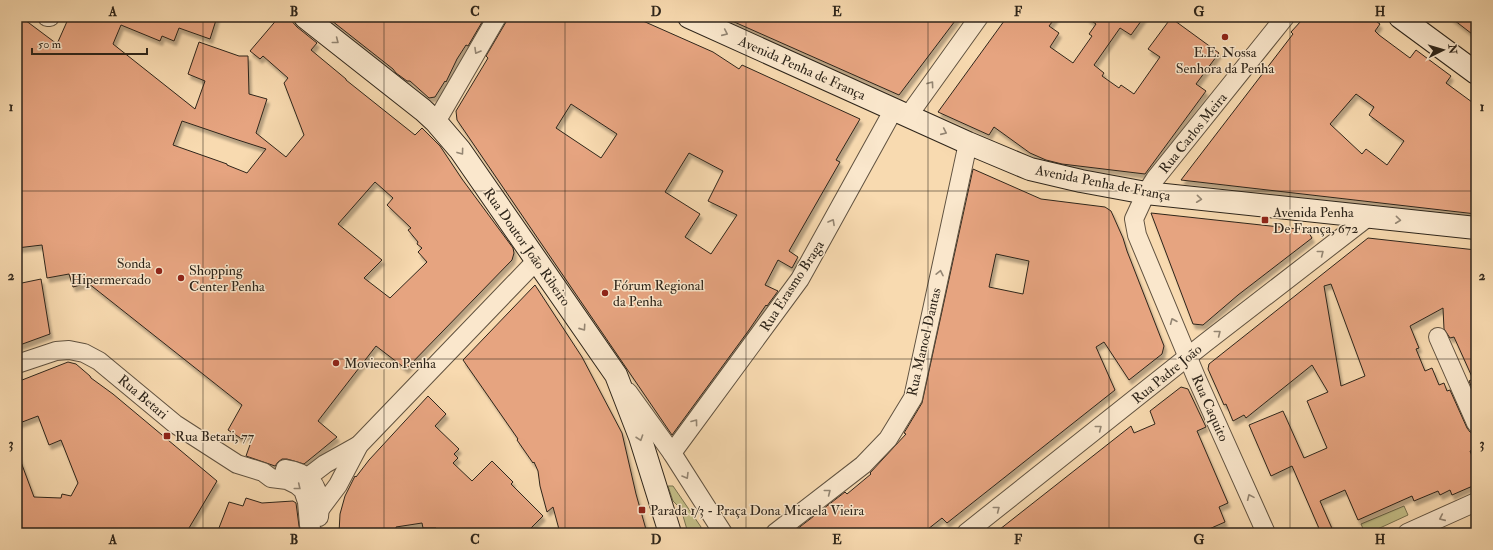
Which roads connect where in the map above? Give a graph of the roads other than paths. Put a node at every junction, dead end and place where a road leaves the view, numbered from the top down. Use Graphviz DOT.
graph roads {
  1 [pos="47,17"];
  2 [pos="50,17"];
  3 [pos="305,17"];
  4 [pos="497,17"];
  5 [pos="689,17"];
  6 [pos="979,17"];
  7 [pos="1285,17"];
  8 [pos="1400,17"];
  9 [pos="1476,73"];
  10 [pos="901,112"];
  11 [pos="436,122"];
  12 [pos="968,143"];
  13 [pos="1146,194"];
  14 [pos="1368,217"];
  15 [pos="1476,228"];
  16 [pos="536,260"];
  17 [pos="1438,338"];
  18 [pos="1188,357"];
  19 [pos="17,364"];
  20 [pos="616,375"];
  21 [pos="1476,423"];
  22 [pos="359,445"];
  23 [pos="672,453"];
  24 [pos="263,472"];
  25 [pos="308,477"];
  26 [pos="1476,502"];
  27 [pos="320,509"];
  28 [pos="314,533"];
  29 [pos="670,533"];
  30 [pos="723,533"];
  31 [pos="775,533"];
  32 [pos="966,533"];
  33 [pos="1266,533"];
  34 [pos="1407,533"];
  1 -- 2 [label="street"];
  3 -- 11 [label="main road, Rua Doutor João Ribeiro, one-way"];
  4 -- 11 [label="street, one-way"];
  5 -- 10 [label="main road, Avenida Penha de França, one-way"];
  10 -- 6 [label="street, Rua Erasmo Braga, one-way"];
  7 -- 13 [label="street, Rua Carlos Meira"];
  8 -- 9 [label="main road"];
  10 -- 12 [label="main road, Avenida Penha de França, one-way"];
  23 -- 10 [label="street, Rua Erasmo Braga, one-way"];
  11 -- 16 [label="main road, Rua Doutor João Ribeiro, one-way"];
  12 -- 13 [label="main road, Avenida Penha de França"];
  31 -- 12 [label="street, Rua Manoel Dantas, one-way"];
  13 -- 14 [label="main road, Avenida Penha de França, one-way"];
  18 -- 13 [label="street, Rua Caquito, one-way"];
  14 -- 15 [label="main road, Avenida Penha de França, one-way"];
  18 -- 14 [label="street, Rua Padre João, one-way"];
  16 -- 20 [label="main road, Rua Doutor João Ribeiro, one-way"];
  16 -- 22 [label="street"];
  17 -- 21 [label="street"];
  32 -- 18 [label="street, Rua Padre João, one-way"];
  33 -- 18 [label="street, Rua Caquito, one-way"];
  19 -- 24 [label="street, Rua Betari"];
  20 -- 23 [label="street"];
  20 -- 29 [label="main road, Rua Doutor João Ribeiro, one-way"];
  22 -- 25 [label="street"];
  22 -- 27 [label="street"];
  23 -- 30 [label="street, one-way"];
  24 -- 25 [label="street, Rua Betari"];
  24 -- 28 [label="street, Rua Betari, one-way"];
  25 -- 27 [label="street, Rua Betari"];
  26 -- 34 [label="street, one-way"];
  27 -- 28 [label="street, Rua Betari"];
}
